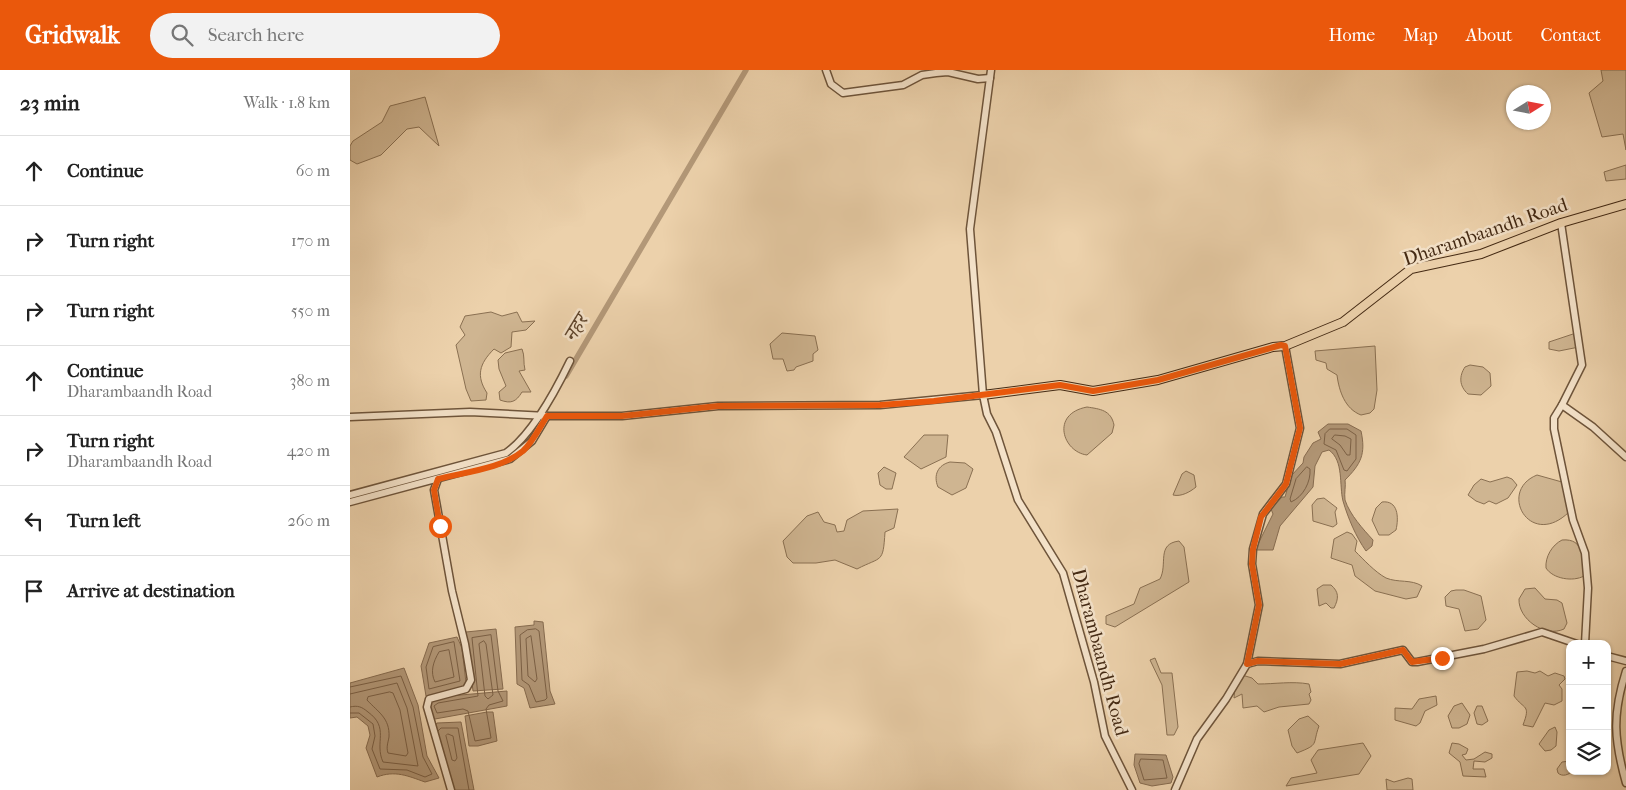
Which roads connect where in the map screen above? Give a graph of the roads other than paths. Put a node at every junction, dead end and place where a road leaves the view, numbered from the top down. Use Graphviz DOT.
graph roads {
  1 [pos="826,70"];
  2 [pos="991,70"];
  3 [pos="990,78"];
  4 [pos="1626,204"];
  5 [pos="1561,223"];
  6 [pos="1285,346"];
  7 [pos="570,361"];
  8 [pos="983,395"];
  9 [pos="1562,405"];
  10 [pos="544,415"];
  11 [pos="350,417"];
  12 [pos="1626,457"];
  13 [pos="438,479"];
  14 [pos="350,495"];
  15 [pos="350,502"];
  16 [pos="1566,640"];
  17 [pos="1585,640"];
  18 [pos="1611,657"];
  19 [pos="1626,661"];
  20 [pos="1247,664"];
  21 [pos="1626,671"];
  22 [pos="1626,784"];
  23 [pos="451,790"];
  24 [pos="1132,790"];
  25 [pos="1175,790"];
  1 -- 3 [label="street"];
  2 -- 3 [label="street"];
  3 -- 8 [label="street"];
  4 -- 5 [label="main road, Dharambaandh Road"];
  5 -- 6 [label="main road, Dharambaandh Road"];
  5 -- 9 [label="street"];
  6 -- 8 [label="main road, Dharambaandh Road"];
  6 -- 20 [label="street"];
  7 -- 10 [label="street"];
  8 -- 10 [label="street"];
  8 -- 24 [label="street, Dharambaandh Road"];
  9 -- 12 [label="street"];
  9 -- 17 [label="street"];
  10 -- 11 [label="street"];
  10 -- 13 [label="street"];
  10 -- 14 [label="street"];
  13 -- 15 [label="street"];
  13 -- 23 [label="street"];
  16 -- 20 [label="street"];
  18 -- 19 [label="street"];
  20 -- 25 [label="street"];
  21 -- 22 [label="street"];
}
